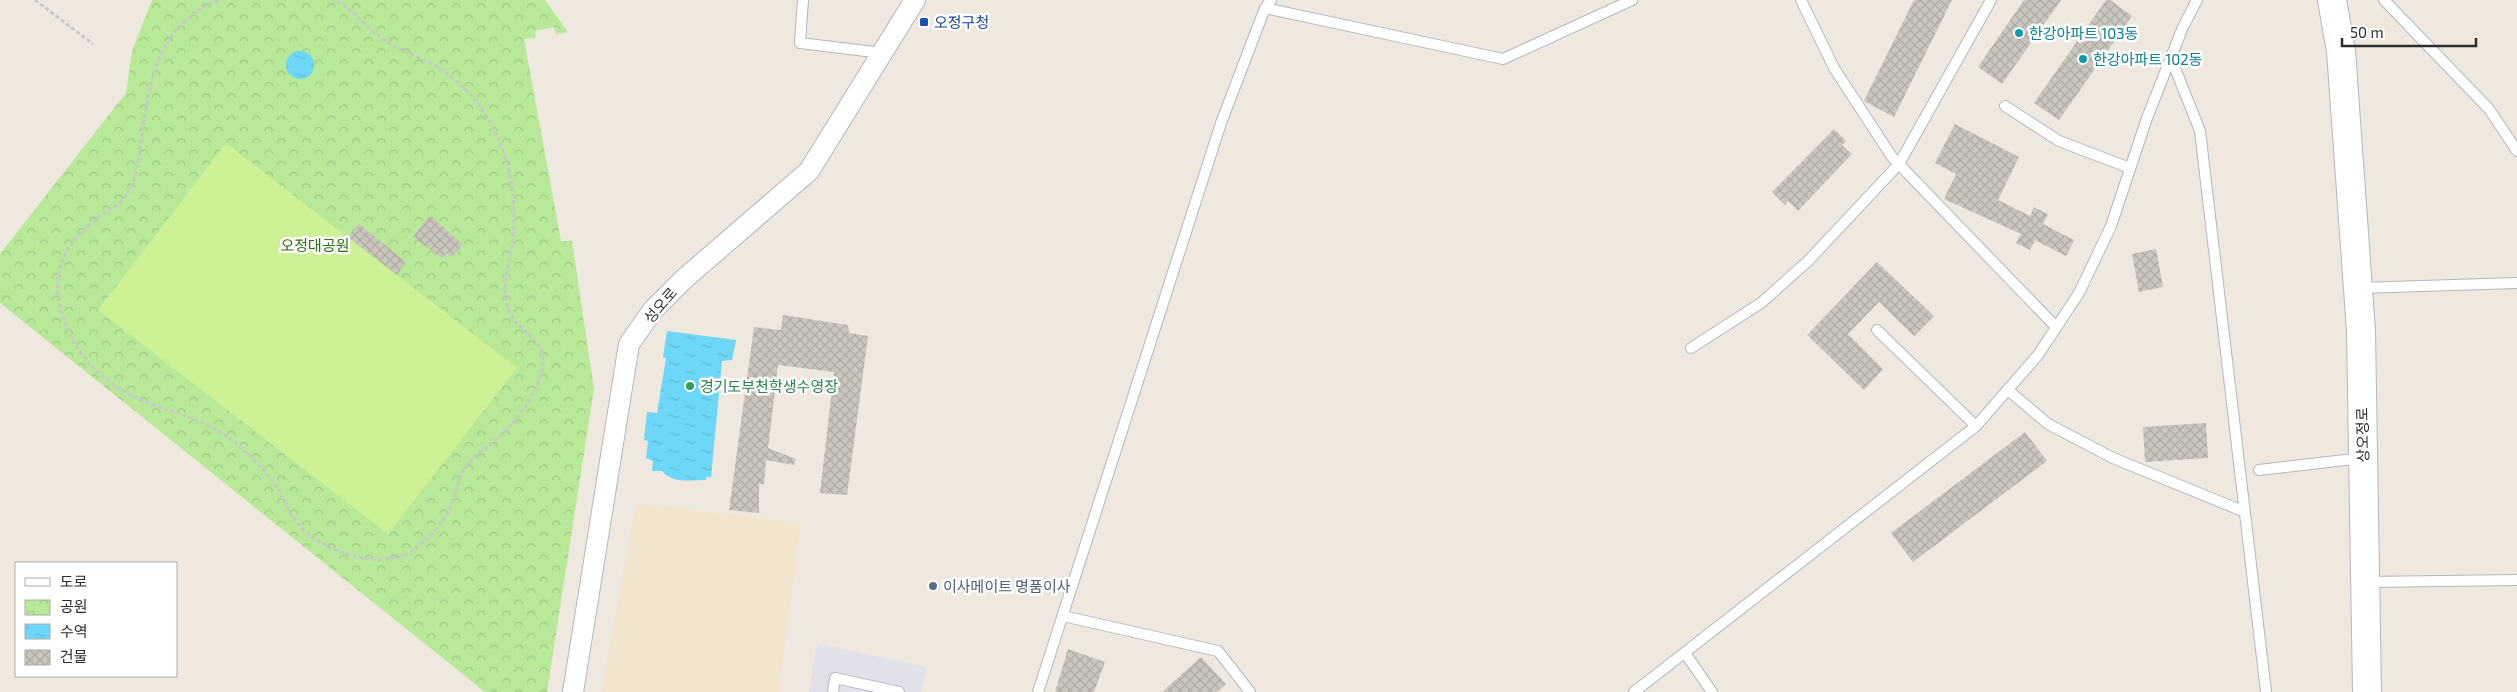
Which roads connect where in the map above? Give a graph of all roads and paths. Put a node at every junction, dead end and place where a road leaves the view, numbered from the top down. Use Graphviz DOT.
graph roads {
  1 [pos="35,0"];
  2 [pos="219,0"];
  3 [pos="334,0"];
  4 [pos="803,0"];
  5 [pos="915,0"];
  6 [pos="1632,0"];
  7 [pos="1801,0"];
  8 [pos="1991,0"];
  9 [pos="2197,0"];
  10 [pos="2332,0"];
  11 [pos="2384,0"];
  12 [pos="1617,3"];
  13 [pos="1268,4"];
  14 [pos="93,44"];
  15 [pos="882,53"];
  16 [pos="2171,58"];
  17 [pos="2005,106"];
  18 [pos="2517,151"];
  19 [pos="1899,164"];
  20 [pos="2130,168"];
  21 [pos="2517,283"];
  22 [pos="2358,288"];
  23 [pos="2056,327"];
  24 [pos="1877,330"];
  25 [pos="1692,348"];
  26 [pos="2008,390"];
  27 [pos="1976,426"];
  28 [pos="2363,458"];
  29 [pos="2259,470"];
  30 [pos="2245,512"];
  31 [pos="2517,580"];
  32 [pos="2365,582"];
  33 [pos="1063,616"];
  34 [pos="1685,653"];
  35 [pos="573,692"];
  36 [pos="833,692"];
  37 [pos="899,692"];
  38 [pos="1038,692"];
  39 [pos="1250,692"];
  40 [pos="1634,692"];
  41 [pos="1712,692"];
  42 [pos="2266,692"];
  43 [pos="2367,692"];
  1 -- 14 [label="path"];
  2 -- 3 [label="path"];
  4 -- 15 [label="lane"];
  5 -- 15 [label="street, 성오로"];
  6 -- 12 [label="lane"];
  7 -- 19 [label="lane"];
  8 -- 19 [label="lane"];
  9 -- 16 [label="lane"];
  10 -- 22 [label="street, 상오정로"];
  11 -- 18 [label="lane"];
  12 -- 13 [label="lane"];
  13 -- 33 [label="lane"];
  15 -- 35 [label="street, 성오로"];
  16 -- 20 [label="lane"];
  16 -- 30 [label="lane"];
  17 -- 20 [label="lane"];
  19 -- 23 [label="lane"];
  19 -- 25 [label="lane"];
  20 -- 23 [label="lane"];
  21 -- 22 [label="lane"];
  22 -- 28 [label="street, 상오정로"];
  23 -- 26 [label="lane"];
  24 -- 27 [label="lane"];
  26 -- 27 [label="lane"];
  26 -- 30 [label="lane"];
  27 -- 34 [label="lane"];
  28 -- 29 [label="lane"];
  28 -- 32 [label="street, 상오정로"];
  30 -- 42 [label="lane"];
  31 -- 32 [label="lane"];
  32 -- 43 [label="street, 상오정로"];
  33 -- 38 [label="lane"];
  33 -- 39 [label="lane"];
  34 -- 40 [label="lane"];
  34 -- 41 [label="lane"];
  36 -- 37 [label="lane"];
}
